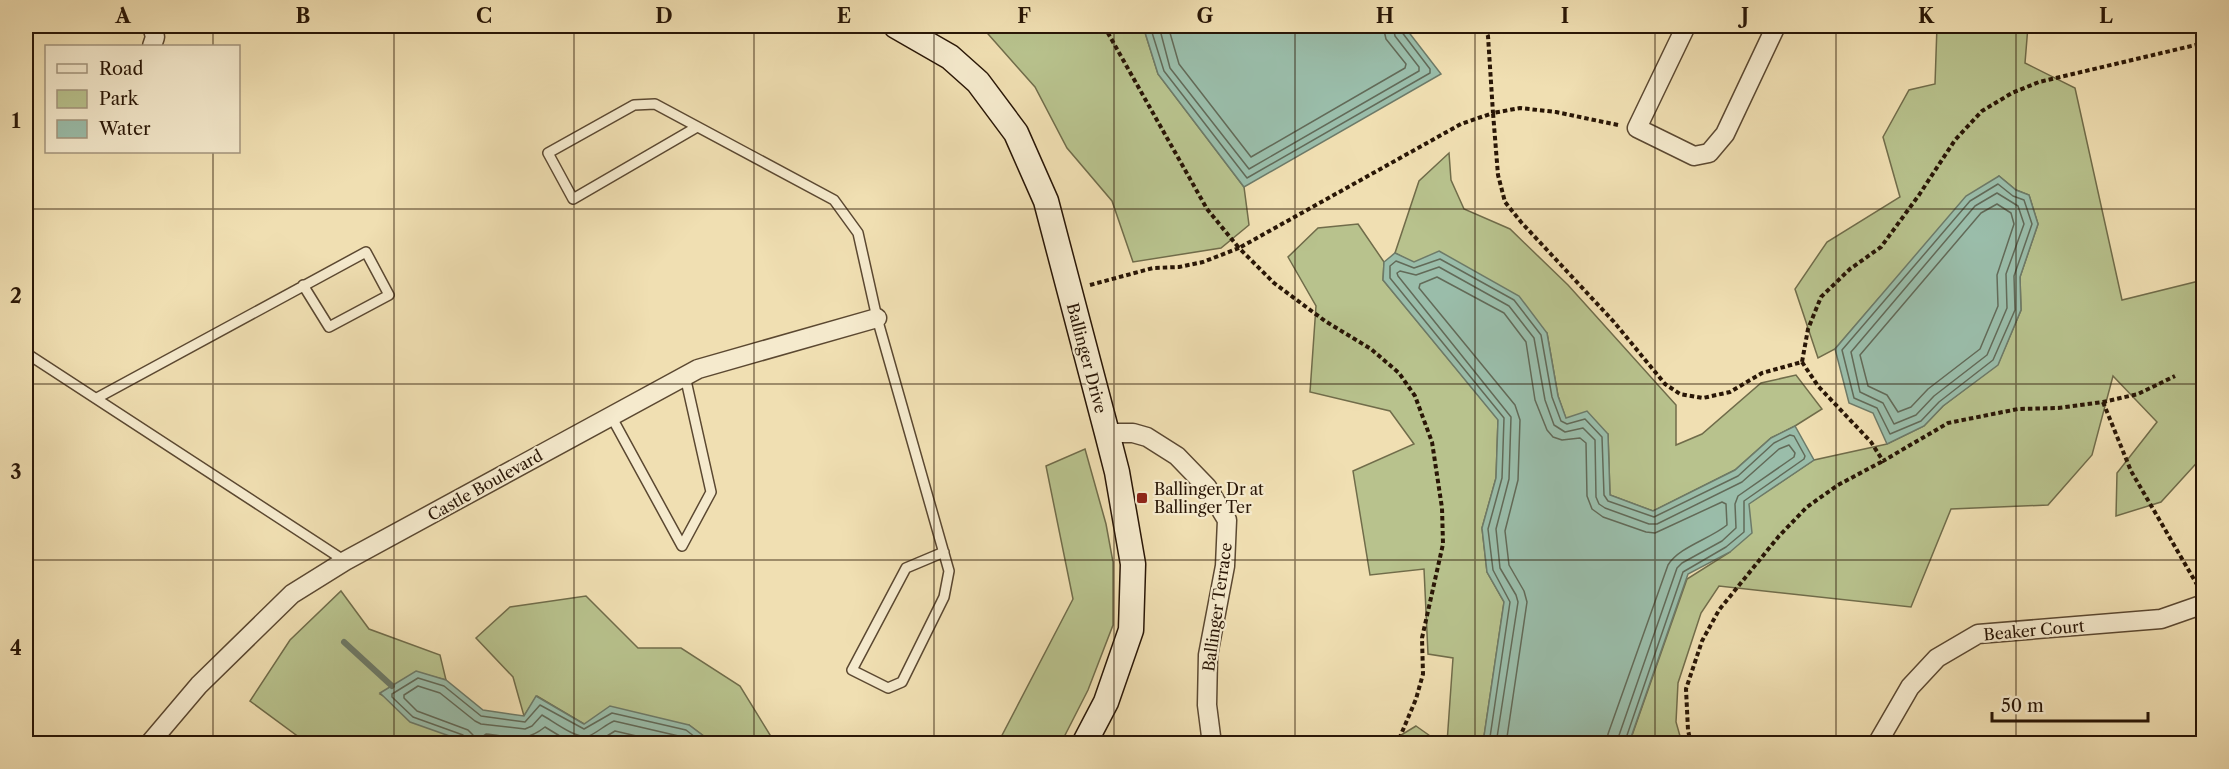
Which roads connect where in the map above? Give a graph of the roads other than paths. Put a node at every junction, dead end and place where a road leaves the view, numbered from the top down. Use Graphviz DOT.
graph roads {
  1 [pos="152,26"];
  2 [pos="896,26"];
  3 [pos="1686,26"];
  4 [pos="1776,26"];
  5 [pos="152,45"];
  6 [pos="697,127"];
  7 [pos="303,285"];
  8 [pos="877,318"];
  9 [pos="26,353"];
  10 [pos="685,376"];
  11 [pos="98,398"];
  12 [pos="611,416"];
  13 [pos="1107,433"];
  14 [pos="944,552"];
  15 [pos="345,561"];
  16 [pos="2204,604"];
  17 [pos="149,744"];
  18 [pos="1084,744"];
  19 [pos="1212,744"];
  20 [pos="1877,744"];
  1 -- 5 [label="street"];
  2 -- 13 [label="street, Ballinger Drive"];
  3 -- 4 [label="street"];
  6 -- 6 [label="lane"];
  6 -- 8 [label="lane"];
  7 -- 7 [label="lane"];
  7 -- 11 [label="lane"];
  8 -- 10 [label="street, Castle Boulevard"];
  8 -- 14 [label="lane"];
  9 -- 11 [label="lane"];
  10 -- 12 [label="street, Castle Boulevard"];
  10 -- 12 [label="lane"];
  11 -- 15 [label="lane"];
  12 -- 15 [label="street, Castle Boulevard"];
  13 -- 18 [label="street, Ballinger Drive"];
  13 -- 19 [label="street, Ballinger Terrace"];
  14 -- 14 [label="lane"];
  15 -- 17 [label="street, Castle Boulevard"];
  16 -- 20 [label="street, Beaker Court"];
}
